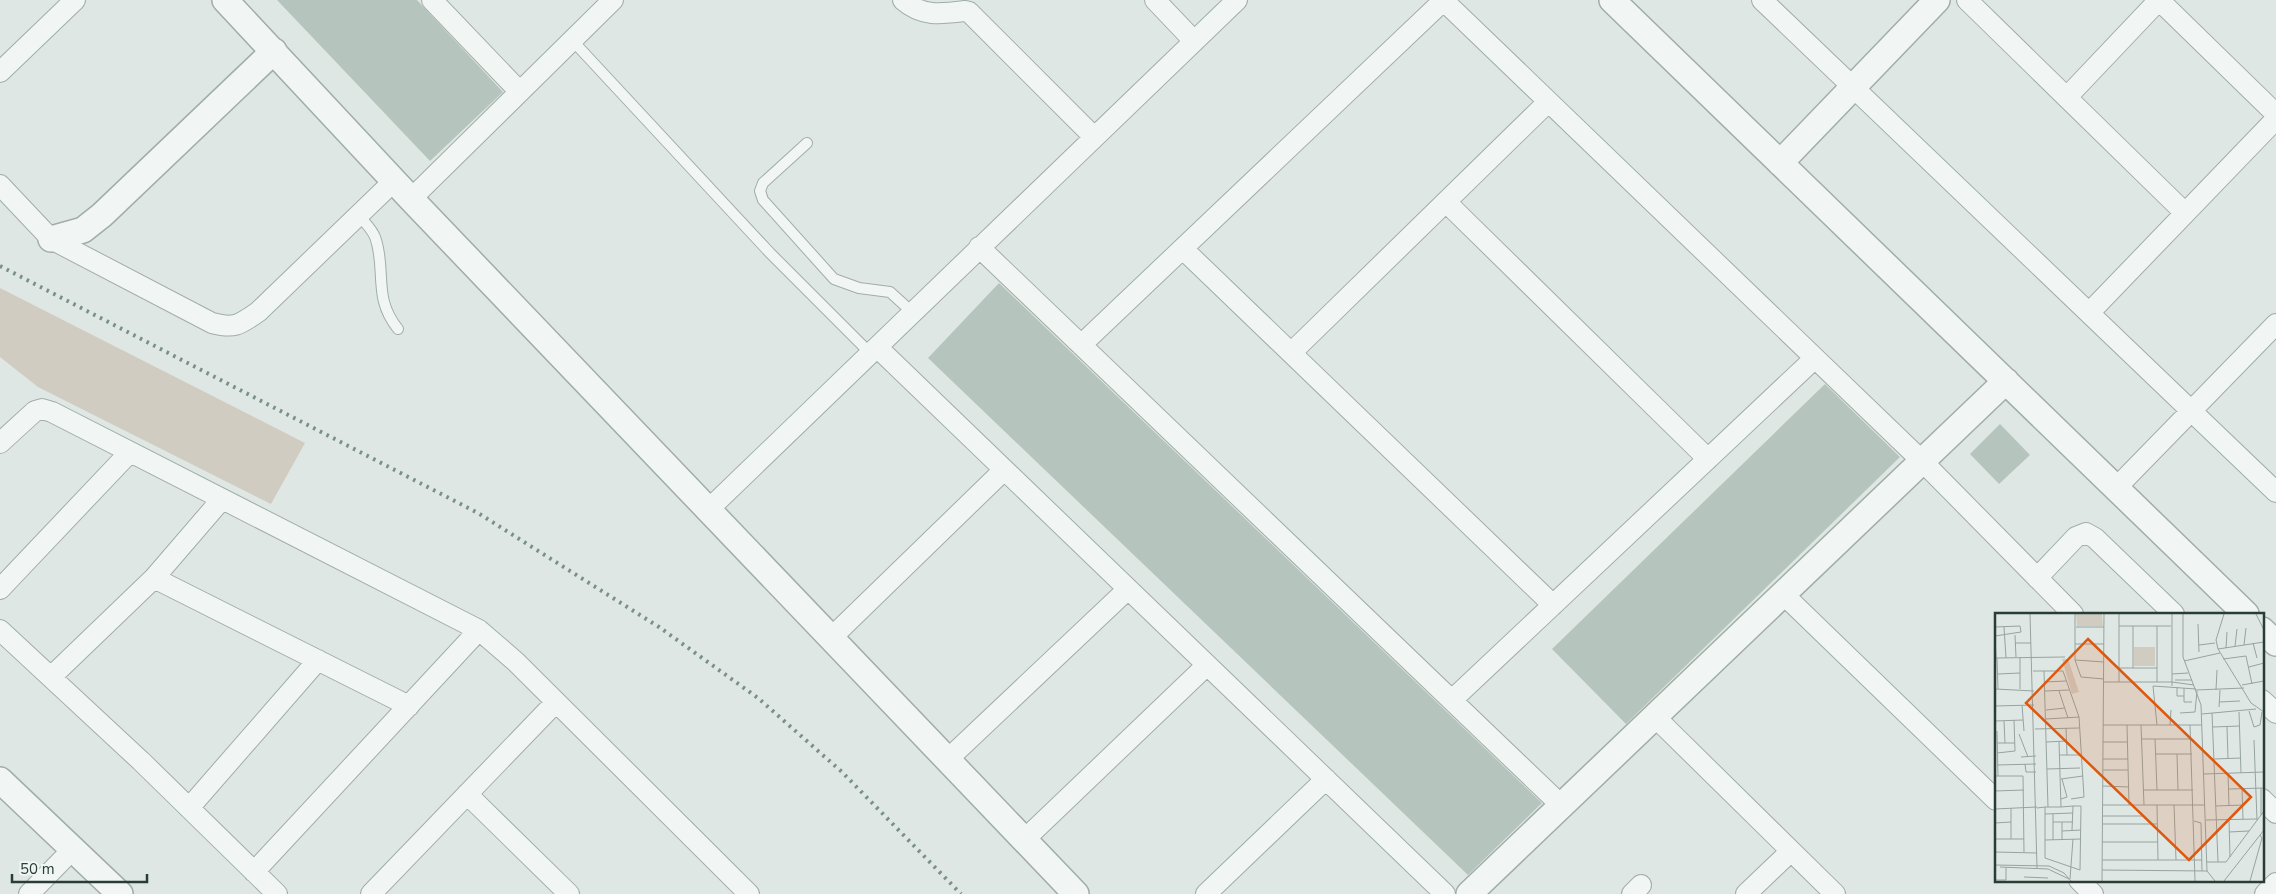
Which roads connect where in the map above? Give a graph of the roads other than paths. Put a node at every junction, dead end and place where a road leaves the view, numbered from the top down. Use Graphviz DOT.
graph roads {
  1 [pos="75,0"];
  2 [pos="225,0"];
  3 [pos="432,0"];
  4 [pos="613,0"];
  5 [pos="903,0"];
  6 [pos="1155,0"];
  7 [pos="1237,0"];
  8 [pos="1443,0"];
  9 [pos="1612,0"];
  10 [pos="1762,0"];
  11 [pos="1937,0"];
  12 [pos="1967,0"];
  13 [pos="2159,0"];
  14 [pos="572,40"];
  15 [pos="1194,41"];
  16 [pos="274,51"];
  17 [pos="0,72"];
  18 [pos="1852,88"];
  19 [pos="519,91"];
  20 [pos="2066,97"];
  21 [pos="1548,102"];
  22 [pos="2276,114"];
  23 [pos="2276,119"];
  24 [pos="1094,137"];
  25 [pos="807,143"];
  26 [pos="1780,163"];
  27 [pos="0,185"];
  28 [pos="403,190"];
  29 [pos="1446,202"];
  30 [pos="2186,213"];
  31 [pos="359,215"];
  32 [pos="51,239"];
  33 [pos="979,247"];
  34 [pos="1183,249"];
  35 [pos="912,312"];
  36 [pos="2089,313"];
  37 [pos="2276,324"];
  38 [pos="398,329"];
  39 [pos="1081,345"];
  40 [pos="873,350"];
  41 [pos="1291,353"];
  42 [pos="1814,358"];
  43 [pos="2006,381"];
  44 [pos="2192,412"];
  45 [pos="0,443"];
  46 [pos="130,452"];
  47 [pos="1708,459"];
  48 [pos="1922,461"];
  49 [pos="1004,470"];
  50 [pos="2116,488"];
  51 [pos="2276,492"];
  52 [pos="222,499"];
  53 [pos="708,510"];
  54 [pos="154,578"];
  55 [pos="2037,578"];
  56 [pos="0,589"];
  57 [pos="1128,589"];
  58 [pos="1783,594"];
  59 [pos="1553,605"];
  60 [pos="2072,613"];
  61 [pos="2173,613"];
  62 [pos="2245,613"];
  63 [pos="0,630"];
  64 [pos="479,630"];
  65 [pos="2264,632"];
  66 [pos="831,638"];
  67 [pos="2276,643"];
  68 [pos="318,660"];
  69 [pos="1206,665"];
  70 [pos="51,677"];
  71 [pos="1452,700"];
  72 [pos="556,702"];
  73 [pos="2264,702"];
  74 [pos="409,706"];
  75 [pos="2276,713"];
  76 [pos="1655,716"];
  77 [pos="947,760"];
  78 [pos="1326,779"];
  79 [pos="0,780"];
  80 [pos="467,794"];
  81 [pos="1995,799"];
  82 [pos="2264,801"];
  83 [pos="1562,806"];
  84 [pos="189,808"];
  85 [pos="2276,813"];
  86 [pos="1024,840"];
  87 [pos="74,848"];
  88 [pos="1791,851"];
  89 [pos="254,872"];
  90 [pos="2081,882"];
  91 [pos="2276,883"];
  92 [pos="559,891"];
  93 [pos="30,894"];
  94 [pos="120,894"];
  95 [pos="277,894"];
  96 [pos="371,894"];
  97 [pos="748,894"];
  98 [pos="1076,894"];
  99 [pos="1206,894"];
  100 [pos="1445,894"];
  101 [pos="1469,894"];
  102 [pos="1746,894"];
  103 [pos="1835,894"];
  104 [pos="2093,894"];
  105 [pos="2265,894"];
  1 -- 17 [label="street"];
  2 -- 16 [label="street"];
  3 -- 19 [label="street"];
  4 -- 14 [label="street"];
  5 -- 24 [label="street"];
  6 -- 15 [label="street"];
  7 -- 15 [label="street"];
  8 -- 21 [label="street"];
  8 -- 34 [label="street"];
  9 -- 26 [label="street"];
  10 -- 18 [label="street"];
  11 -- 18 [label="street"];
  12 -- 20 [label="street"];
  13 -- 20 [label="street"];
  13 -- 22 [label="street"];
  14 -- 19 [label="street"];
  14 -- 40 [label="lane"];
  15 -- 24 [label="street"];
  16 -- 28 [label="street"];
  16 -- 32 [label="street"];
  18 -- 26 [label="street"];
  18 -- 36 [label="street"];
  19 -- 28 [label="street"];
  20 -- 30 [label="street"];
  21 -- 29 [label="street"];
  21 -- 42 [label="street"];
  23 -- 30 [label="street"];
  24 -- 33 [label="street"];
  25 -- 35 [label="lane"];
  26 -- 43 [label="street"];
  27 -- 32 [label="street"];
  28 -- 31 [label="street"];
  28 -- 53 [label="street"];
  29 -- 41 [label="street"];
  29 -- 47 [label="street"];
  30 -- 36 [label="street"];
  31 -- 32 [label="street"];
  31 -- 38 [label="lane"];
  33 -- 35 [label="street"];
  33 -- 39 [label="street"];
  34 -- 39 [label="street"];
  34 -- 41 [label="street"];
  35 -- 40 [label="street"];
  36 -- 44 [label="street"];
  37 -- 44 [label="street"];
  39 -- 71 [label="street"];
  40 -- 49 [label="street"];
  40 -- 53 [label="street"];
  41 -- 59 [label="street"];
  42 -- 47 [label="street"];
  42 -- 48 [label="street"];
  43 -- 48 [label="street"];
  43 -- 50 [label="street"];
  44 -- 50 [label="street"];
  44 -- 51 [label="street"];
  45 -- 46 [label="street"];
  46 -- 52 [label="street"];
  46 -- 56 [label="street"];
  47 -- 59 [label="street"];
  48 -- 55 [label="street"];
  48 -- 58 [label="street"];
  49 -- 57 [label="street"];
  49 -- 66 [label="street"];
  50 -- 62 [label="street"];
  52 -- 54 [label="street"];
  52 -- 64 [label="street"];
  53 -- 66 [label="street"];
  54 -- 68 [label="street"];
  54 -- 70 [label="street"];
  55 -- 60 [label="street"];
  55 -- 61 [label="street"];
  57 -- 69 [label="street"];
  57 -- 77 [label="street"];
  58 -- 76 [label="street"];
  58 -- 81 [label="street"];
  59 -- 71 [label="street"];
  63 -- 70 [label="street"];
  64 -- 72 [label="street"];
  64 -- 74 [label="street"];
  65 -- 67 [label="street"];
  66 -- 77 [label="street"];
  68 -- 74 [label="street"];
  68 -- 84 [label="street"];
  69 -- 78 [label="street"];
  69 -- 86 [label="street"];
  70 -- 84 [label="street"];
  71 -- 83 [label="street"];
  72 -- 80 [label="street"];
  72 -- 97 [label="street"];
  73 -- 75 [label="street"];
  74 -- 89 [label="street"];
  76 -- 83 [label="street"];
  76 -- 88 [label="street"];
  77 -- 86 [label="street"];
  78 -- 99 [label="street"];
  78 -- 100 [label="street"];
  79 -- 87 [label="street"];
  80 -- 92 [label="street"];
  80 -- 96 [label="street"];
  82 -- 85 [label="street"];
  83 -- 101 [label="street"];
  84 -- 89 [label="street"];
  86 -- 98 [label="street"];
  87 -- 93 [label="street"];
  87 -- 94 [label="street"];
  88 -- 102 [label="street"];
  88 -- 103 [label="street"];
  89 -- 95 [label="street"];
  90 -- 104 [label="street"];
  91 -- 105 [label="street"];
}
